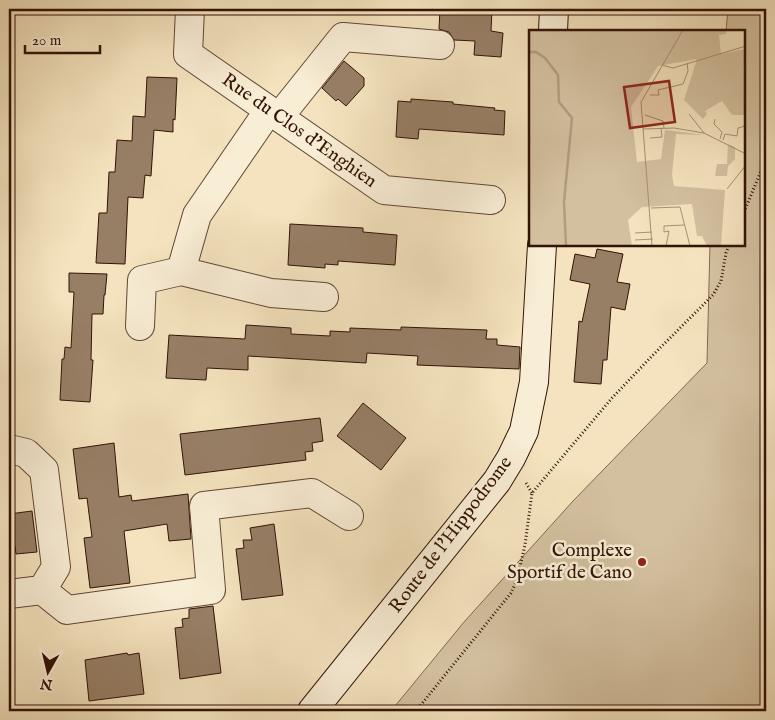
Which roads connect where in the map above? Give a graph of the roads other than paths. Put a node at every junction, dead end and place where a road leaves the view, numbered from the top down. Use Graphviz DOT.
graph roads {
  1 [pos="190,9"];
  2 [pos="554,9"];
  3 [pos="552,30"];
  4 [pos="440,46"];
  5 [pos="274,114"];
  6 [pos="491,200"];
  7 [pos="542,246"];
  8 [pos="181,271"];
  9 [pos="324,296"];
  10 [pos="140,326"];
  11 [pos="9,448"];
  12 [pos="349,516"];
  13 [pos="42,590"];
  14 [pos="9,594"];
  15 [pos="312,711"];
  1 -- 5 [label="street, Rue du Clos d'Enghien"];
  2 -- 3 [label="street"];
  4 -- 5 [label="street"];
  5 -- 6 [label="street, Rue du Clos d'Enghien"];
  5 -- 8 [label="street"];
  7 -- 15 [label="street, Route de l'Hippodrome"];
  8 -- 9 [label="street"];
  8 -- 10 [label="street"];
  11 -- 13 [label="street"];
  12 -- 13 [label="street"];
  13 -- 14 [label="street"];
}
